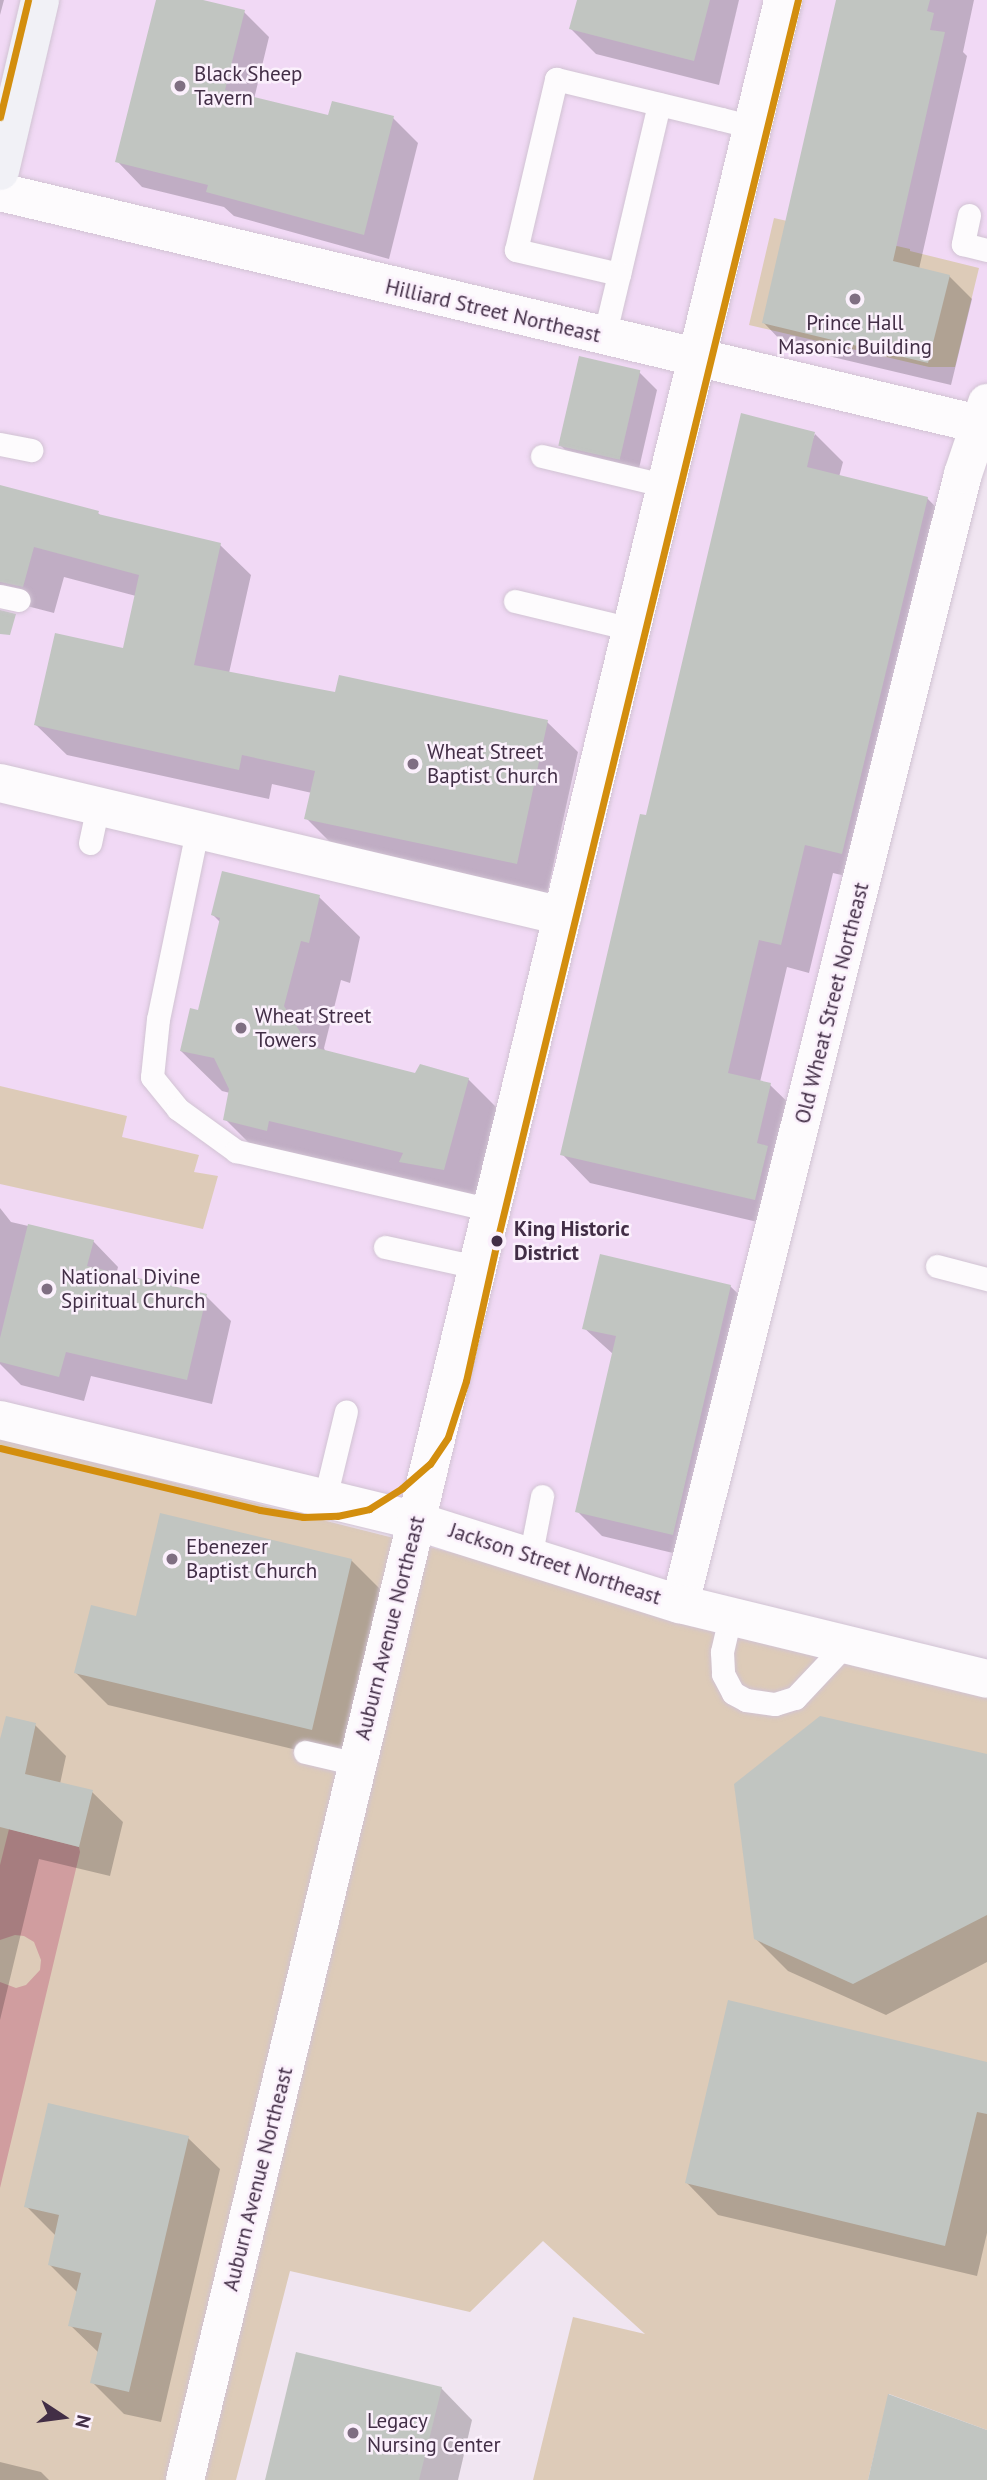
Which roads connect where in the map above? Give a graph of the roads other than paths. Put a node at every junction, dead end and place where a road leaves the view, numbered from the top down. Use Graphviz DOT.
graph roads {
  1 [pos="40,0"];
  2 [pos="783,0"];
  3 [pos="659,104"];
  4 [pos="753,127"];
  5 [pos="0,171"];
  6 [pos="0,192"];
  7 [pos="970,215"];
  8 [pos="987,250"];
  9 [pos="619,274"];
  10 [pos="604,337"];
  11 [pos="697,360"];
  12 [pos="985,418"];
  13 [pos="0,444"];
  14 [pos="31,450"];
  15 [pos="541,456"];
  16 [pos="667,486"];
  17 [pos="515,601"];
  18 [pos="632,629"];
  19 [pos="2,791"];
  20 [pos="98,806"];
  21 [pos="197,831"];
  22 [pos="90,843"];
  23 [pos="562,916"];
  24 [pos="491,1210"];
  25 [pos="385,1247"];
  26 [pos="937,1266"];
  27 [pos="477,1268"];
  28 [pos="987,1279"];
  29 [pos="346,1411"];
  30 [pos="0,1420"];
  31 [pos="542,1496"];
  32 [pos="325,1499"];
  33 [pos="416,1521"];
  34 [pos="530,1558"];
  35 [pos="680,1604"];
  36 [pos="730,1617"];
  37 [pos="845,1645"];
  38 [pos="987,1679"];
  39 [pos="305,1752"];
  40 [pos="357,1764"];
  41 [pos="185,2480"];
  1 -- 5 [label="main road"];
  2 -- 4 [label="street, Auburn Avenue Northeast"];
  3 -- 4 [label="lane"];
  3 -- 9 [label="lane"];
  3 -- 9 [label="lane"];
  4 -- 11 [label="street, Auburn Avenue Northeast"];
  6 -- 10 [label="street, Hilliard Street Northeast"];
  7 -- 8 [label="lane"];
  9 -- 10 [label="lane"];
  10 -- 11 [label="street, Hilliard Street Northeast"];
  11 -- 12 [label="street, Hilliard Street Northeast"];
  11 -- 16 [label="street, Auburn Avenue Northeast"];
  12 -- 35 [label="street, Old Wheat Street Northeast"];
  13 -- 14 [label="lane"];
  15 -- 16 [label="lane"];
  16 -- 18 [label="street, Auburn Avenue Northeast"];
  17 -- 18 [label="lane"];
  18 -- 23 [label="street, Auburn Avenue Northeast"];
  19 -- 20 [label="street"];
  20 -- 21 [label="street"];
  20 -- 22 [label="lane"];
  21 -- 23 [label="street"];
  21 -- 24 [label="lane"];
  23 -- 24 [label="street, Auburn Avenue Northeast"];
  24 -- 27 [label="street, Auburn Avenue Northeast"];
  25 -- 27 [label="lane"];
  26 -- 28 [label="lane"];
  27 -- 33 [label="street, Auburn Avenue Northeast"];
  29 -- 32 [label="lane"];
  30 -- 32 [label="street, Jackson Street Northeast"];
  31 -- 34 [label="lane"];
  32 -- 33 [label="street, Jackson Street Northeast"];
  33 -- 34 [label="street, Jackson Street Northeast"];
  33 -- 40 [label="street, Auburn Avenue Northeast"];
  34 -- 35 [label="street, Jackson Street Northeast"];
  35 -- 36 [label="street, Jackson Street Northeast"];
  36 -- 37 [label="street, Jackson Street Northeast"];
  36 -- 37 [label="lane"];
  37 -- 38 [label="street, Jackson Street Northeast"];
  39 -- 40 [label="lane"];
  40 -- 41 [label="street, Auburn Avenue Northeast"];
}
